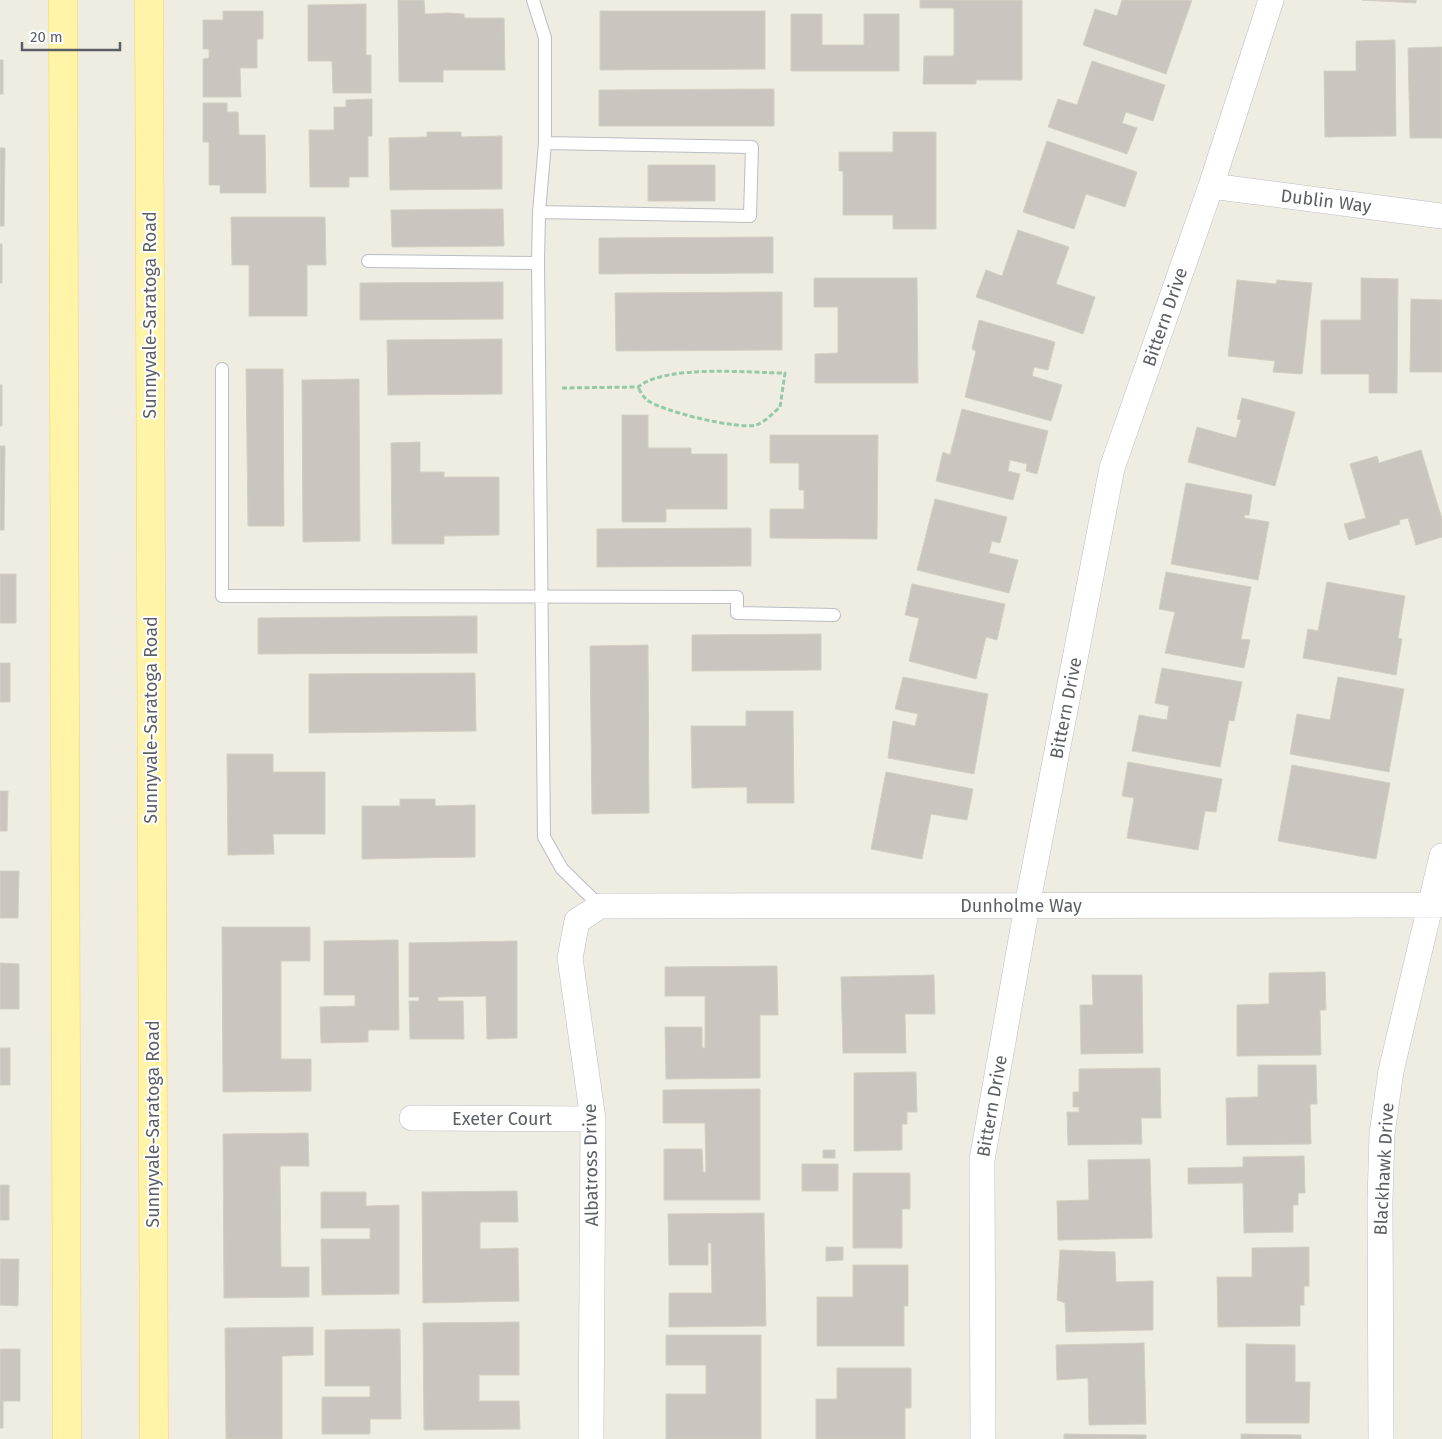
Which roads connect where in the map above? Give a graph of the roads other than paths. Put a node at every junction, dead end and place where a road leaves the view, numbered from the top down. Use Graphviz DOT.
graph roads {
  1 [pos="63,0"];
  2 [pos="149,0"];
  3 [pos="533,0"];
  4 [pos="1271,0"];
  5 [pos="545,144"];
  6 [pos="1211,186"];
  7 [pos="539,212"];
  8 [pos="1442,216"];
  9 [pos="368,261"];
  10 [pos="538,263"];
  11 [pos="222,369"];
  12 [pos="542,596"];
  13 [pos="834,615"];
  14 [pos="1442,856"];
  15 [pos="1437,905"];
  16 [pos="600,906"];
  17 [pos="1028,906"];
  18 [pos="412,1118"];
  19 [pos="592,1119"];
  20 [pos="67,1439"];
  21 [pos="154,1439"];
  22 [pos="591,1439"];
  23 [pos="983,1439"];
  24 [pos="1381,1439"];
  1 -- 20 [label="main road"];
  2 -- 21 [label="main road, Sunnyvale-Saratoga Road"];
  3 -- 5 [label="lane"];
  4 -- 6 [label="street, Bittern Drive"];
  5 -- 7 [label="lane"];
  5 -- 7 [label="lane"];
  6 -- 8 [label="street, Dublin Way"];
  6 -- 17 [label="street, Bittern Drive"];
  7 -- 10 [label="lane"];
  9 -- 10 [label="lane"];
  10 -- 12 [label="lane"];
  11 -- 12 [label="lane"];
  12 -- 13 [label="lane"];
  12 -- 16 [label="lane"];
  14 -- 15 [label="street, Blackhawk Drive"];
  15 -- 17 [label="street, Dunholme Way"];
  15 -- 24 [label="street, Blackhawk Drive"];
  16 -- 17 [label="street, Dunholme Way"];
  16 -- 19 [label="street, Albatross Drive"];
  17 -- 23 [label="street, Bittern Drive"];
  18 -- 19 [label="street, Exeter Court"];
  19 -- 22 [label="street, Albatross Drive"];
}
